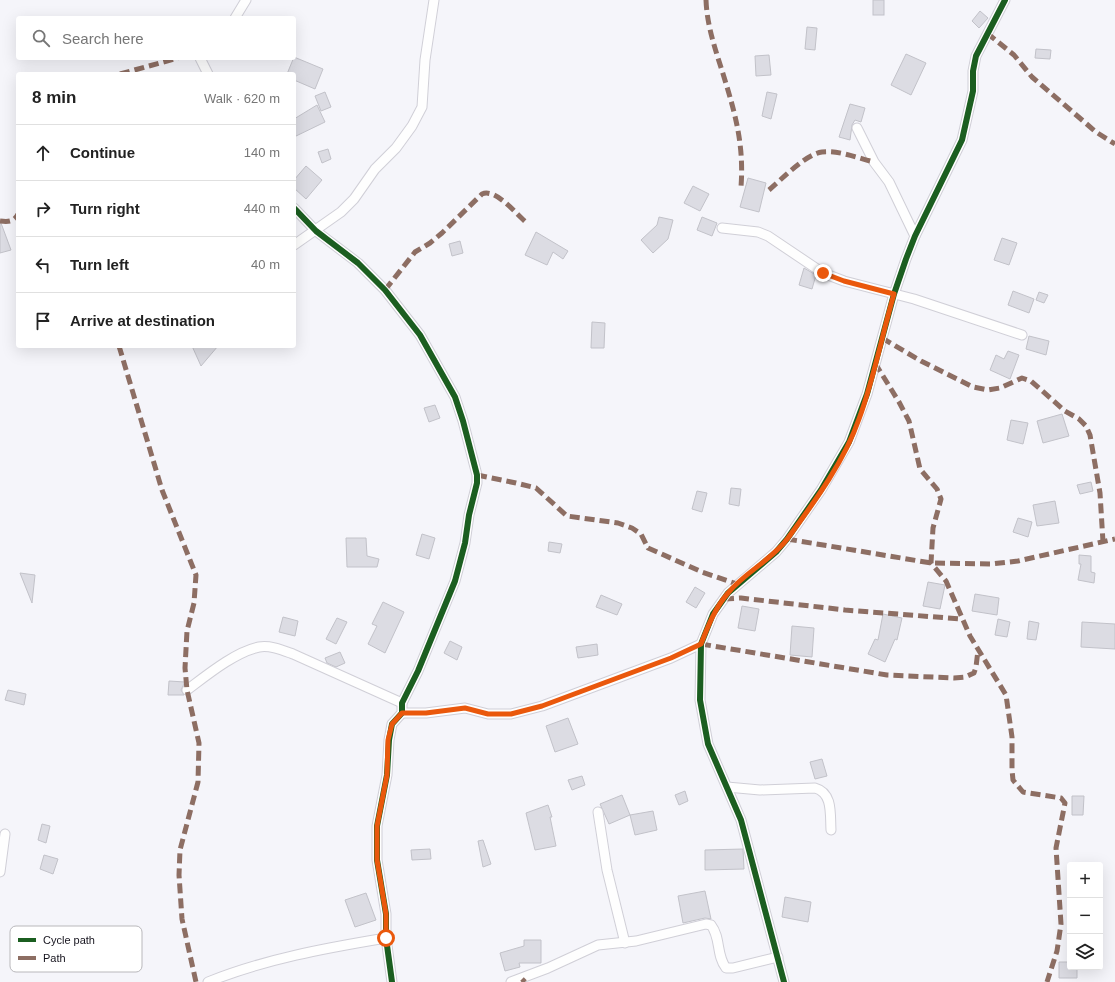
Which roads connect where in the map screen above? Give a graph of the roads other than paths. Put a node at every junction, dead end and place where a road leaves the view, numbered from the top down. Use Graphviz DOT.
graph roads {
  1 [pos="246,0"];
  2 [pos="434,0"];
  3 [pos="1005,0"];
  4 [pos="236,16"];
  5 [pos="201,60"];
  6 [pos="207,72"];
  7 [pos="857,128"];
  8 [pos="296,210"];
  9 [pos="722,228"];
  10 [pos="316,231"];
  11 [pos="915,236"];
  12 [pos="296,245"];
  13 [pos="894,294"];
  14 [pos="1022,335"];
  15 [pos="701,644"];
  16 [pos="187,690"];
  17 [pos="402,703"];
  18 [pos="402,713"];
  19 [pos="727,787"];
  20 [pos="598,812"];
  21 [pos="831,830"];
  22 [pos="5,834"];
  23 [pos="0,872"];
  24 [pos="386,938"];
  25 [pos="625,943"];
  26 [pos="778,957"];
  27 [pos="208,982"];
  28 [pos="392,982"];
  29 [pos="512,982"];
  30 [pos="784,982"];
  1 -- 4 [label="street"];
  2 -- 10 [label="street"];
  3 -- 11 [label="street"];
  5 -- 6 [label="street"];
  7 -- 11 [label="street"];
  8 -- 10 [label="street"];
  9 -- 13 [label="street"];
  10 -- 12 [label="street"];
  10 -- 17 [label="street"];
  11 -- 13 [label="street"];
  13 -- 14 [label="street"];
  13 -- 15 [label="street"];
  15 -- 18 [label="street"];
  15 -- 19 [label="street"];
  16 -- 17 [label="street"];
  17 -- 18 [label="street"];
  18 -- 24 [label="street"];
  19 -- 21 [label="street"];
  19 -- 26 [label="street"];
  20 -- 25 [label="street"];
  22 -- 23 [label="street"];
  24 -- 27 [label="street"];
  24 -- 28 [label="street"];
  25 -- 26 [label="street"];
  25 -- 29 [label="street"];
  26 -- 30 [label="street"];
}
